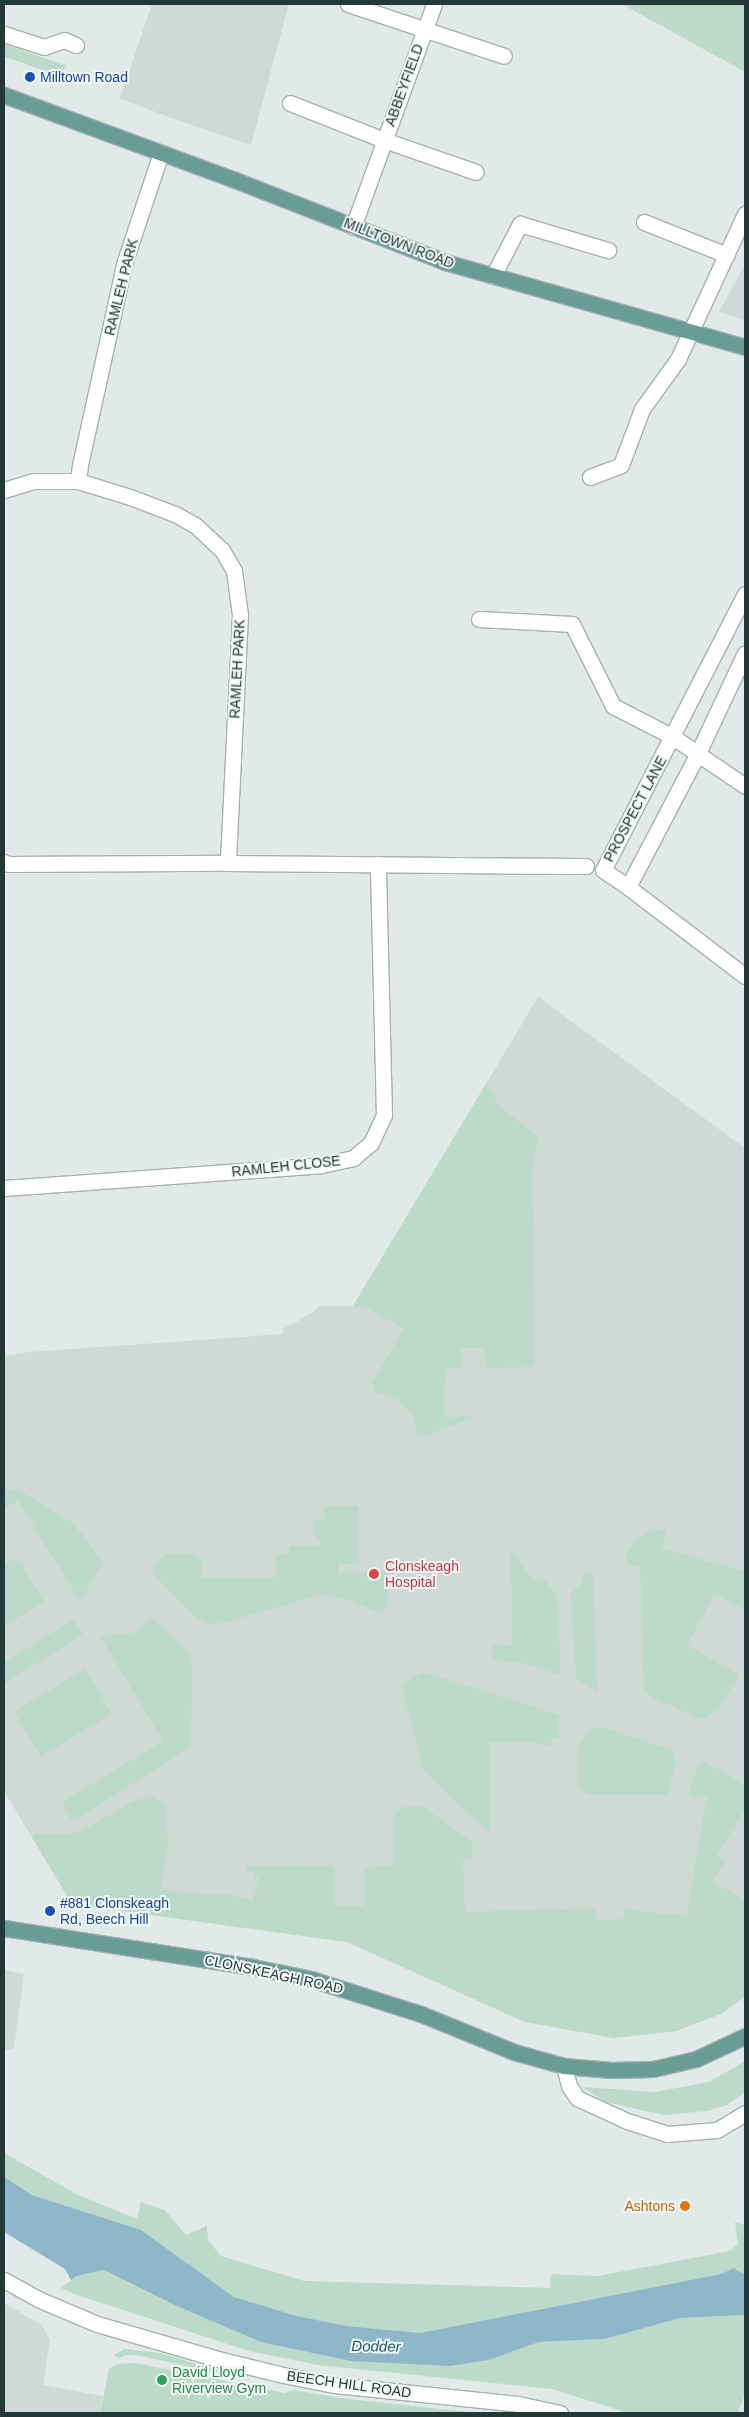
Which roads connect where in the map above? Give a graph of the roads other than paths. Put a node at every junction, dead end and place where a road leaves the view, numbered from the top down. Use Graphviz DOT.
graph roads {
  1 [pos="348,4"];
  2 [pos="434,4"];
  3 [pos="424,30"];
  4 [pos="4,34"];
  5 [pos="76,45"];
  6 [pos="504,56"];
  7 [pos="4,95"];
  8 [pos="290,103"];
  9 [pos="384,140"];
  10 [pos="161,153"];
  11 [pos="476,172"];
  12 [pos="745,214"];
  13 [pos="644,222"];
  14 [pos="353,227"];
  15 [pos="608,250"];
  16 [pos="727,255"];
  17 [pos="493,276"];
  18 [pos="690,330"];
  19 [pos="745,346"];
  20 [pos="590,477"];
  21 [pos="78,481"];
  22 [pos="4,490"];
  23 [pos="745,594"];
  24 [pos="479,619"];
  25 [pos="745,653"];
  26 [pos="673,737"];
  27 [pos="698,753"];
  28 [pos="745,786"];
  29 [pos="4,862"];
  30 [pos="228,863"];
  31 [pos="378,864"];
  32 [pos="586,866"];
  33 [pos="628,887"];
  34 [pos="745,976"];
  35 [pos="4,1188"];
  36 [pos="4,1928"];
  37 [pos="745,2036"];
  38 [pos="564,2066"];
  39 [pos="745,2113"];
  40 [pos="4,2280"];
  41 [pos="560,2413"];
  1 -- 3 [label="street, ABBEYFIELD"];
  2 -- 3 [label="street, ABBEYFIELD"];
  3 -- 6 [label="street, ABBEYFIELD"];
  3 -- 9 [label="street, ABBEYFIELD"];
  4 -- 5 [label="street"];
  7 -- 10 [label="main road, MILLTOWN ROAD"];
  8 -- 9 [label="street, ABBEYFIELD"];
  9 -- 11 [label="street, ABBEYFIELD"];
  9 -- 14 [label="street, ABBEYFIELD"];
  10 -- 14 [label="main road, MILLTOWN ROAD"];
  10 -- 21 [label="street, RAMLEH PARK"];
  12 -- 16 [label="street"];
  13 -- 16 [label="street"];
  14 -- 17 [label="main road, MILLTOWN ROAD"];
  15 -- 17 [label="street"];
  16 -- 18 [label="street"];
  17 -- 18 [label="main road, MILLTOWN ROAD"];
  18 -- 19 [label="main road, MILLTOWN ROAD"];
  18 -- 20 [label="street"];
  21 -- 22 [label="street, RAMLEH PARK"];
  21 -- 30 [label="street, RAMLEH PARK"];
  23 -- 26 [label="street, PROSPECT LANE"];
  24 -- 26 [label="street"];
  25 -- 27 [label="street"];
  26 -- 27 [label="street"];
  26 -- 33 [label="street, PROSPECT LANE"];
  27 -- 28 [label="street"];
  27 -- 33 [label="street"];
  29 -- 30 [label="street"];
  30 -- 31 [label="street"];
  31 -- 32 [label="street"];
  31 -- 35 [label="street, RAMLEH CLOSE"];
  33 -- 34 [label="street"];
  36 -- 38 [label="main road, CLONSKEAGH ROAD"];
  37 -- 38 [label="main road, CLONSKEAGH ROAD"];
  38 -- 39 [label="street"];
  40 -- 41 [label="street, BEECH HILL ROAD"];
}
